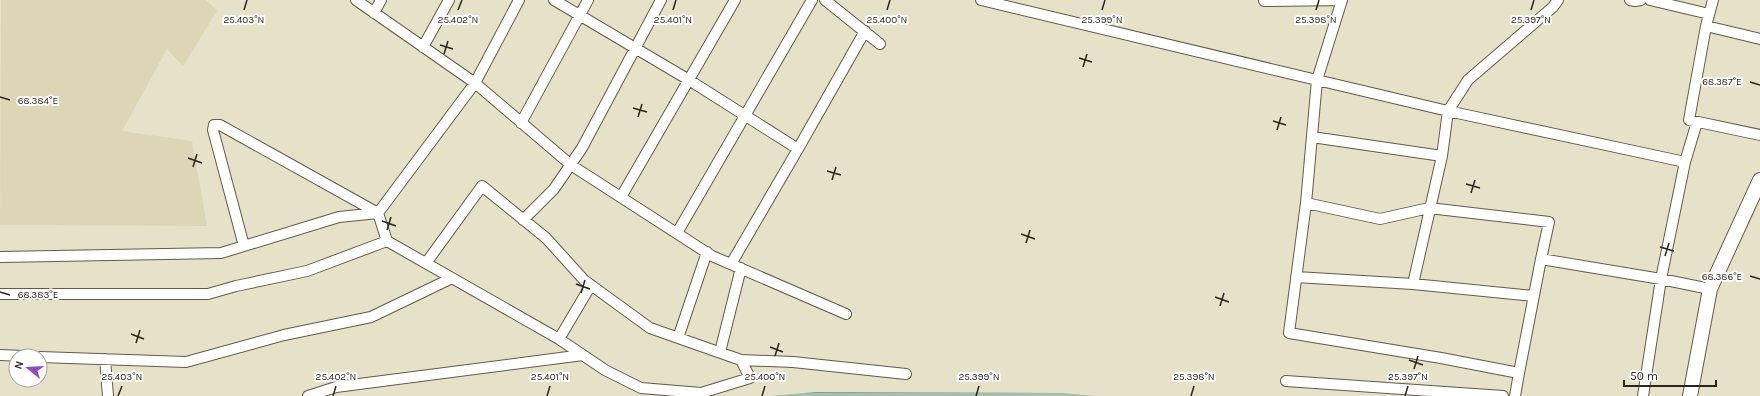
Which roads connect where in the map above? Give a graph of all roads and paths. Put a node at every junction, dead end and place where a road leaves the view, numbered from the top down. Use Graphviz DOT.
graph roads {
  1 [pos="356,0"];
  2 [pos="381,0"];
  3 [pos="449,0"];
  4 [pos="519,0"];
  5 [pos="554,0"];
  6 [pos="588,0"];
  7 [pos="661,0"];
  8 [pos="735,0"];
  9 [pos="812,0"];
  10 [pos="825,0"];
  11 [pos="981,0"];
  12 [pos="1342,0"];
  13 [pos="1558,0"];
  14 [pos="1630,0"];
  15 [pos="1641,0"];
  16 [pos="1650,0"];
  17 [pos="1713,0"];
  18 [pos="1264,1"];
  19 [pos="374,13"];
  20 [pos="1709,14"];
  21 [pos="579,15"];
  22 [pos="1706,26"];
  23 [pos="865,31"];
  24 [pos="1760,39"];
  25 [pos="880,44"];
  26 [pos="423,47"];
  27 [pos="635,48"];
  28 [pos="689,80"];
  29 [pos="1317,80"];
  30 [pos="475,83"];
  31 [pos="1448,112"];
  32 [pos="744,115"];
  33 [pos="1697,122"];
  34 [pos="521,123"];
  35 [pos="1760,136"];
  36 [pos="1312,137"];
  37 [pos="798,149"];
  38 [pos="1442,156"];
  39 [pos="1685,162"];
  40 [pos="572,165"];
  41 [pos="1760,180"];
  42 [pos="621,197"];
  43 [pos="1306,203"];
  44 [pos="1430,208"];
  45 [pos="378,213"];
  46 [pos="523,220"];
  47 [pos="677,233"];
  48 [pos="387,241"];
  49 [pos="244,246"];
  50 [pos="707,252"];
  51 [pos="0,257"];
  52 [pos="1541,259"];
  53 [pos="426,263"];
  54 [pos="731,264"];
  55 [pos="741,268"];
  56 [pos="452,278"];
  57 [pos="1296,278"];
  58 [pos="1661,279"];
  59 [pos="1413,284"];
  60 [pos="591,285"];
  61 [pos="1710,289"];
  62 [pos="0,294"];
  63 [pos="1534,296"];
  64 [pos="846,314"];
  65 [pos="678,338"];
  66 [pos="559,339"];
  67 [pos="720,352"];
  68 [pos="583,355"];
  69 [pos="48,357"];
  70 [pos="106,359"];
  71 [pos="741,360"];
  72 [pos="1519,373"];
  73 [pos="906,374"];
  74 [pos="1286,381"];
  75 [pos="108,396"];
  76 [pos="308,396"];
  77 [pos="1504,396"];
  78 [pos="1516,396"];
  79 [pos="1643,396"];
  80 [pos="1690,396"];
  1 -- 19 [label="street"];
  2 -- 19 [label="street"];
  3 -- 26 [label="street"];
  4 -- 30 [label="street"];
  5 -- 21 [label="street"];
  6 -- 21 [label="street"];
  7 -- 27 [label="street"];
  8 -- 28 [label="street"];
  9 -- 32 [label="street"];
  10 -- 23 [label="street"];
  11 -- 29 [label="street"];
  12 -- 18 [label="street"];
  12 -- 29 [label="street"];
  13 -- 31 [label="street"];
  14 -- 15 [label="street"];
  16 -- 20 [label="street"];
  17 -- 20 [label="street"];
  19 -- 26 [label="street"];
  20 -- 22 [label="street"];
  21 -- 27 [label="street"];
  21 -- 34 [label="street"];
  22 -- 24 [label="street"];
  22 -- 33 [label="street"];
  23 -- 25 [label="street"];
  23 -- 37 [label="street"];
  26 -- 30 [label="street"];
  27 -- 28 [label="street"];
  27 -- 40 [label="street"];
  28 -- 32 [label="street"];
  28 -- 42 [label="street"];
  29 -- 31 [label="street"];
  29 -- 36 [label="street"];
  30 -- 34 [label="street"];
  30 -- 45 [label="street"];
  31 -- 38 [label="street"];
  31 -- 39 [label="street"];
  32 -- 37 [label="street"];
  32 -- 47 [label="street"];
  33 -- 35 [label="street"];
  33 -- 39 [label="street"];
  34 -- 40 [label="street"];
  36 -- 38 [label="street"];
  36 -- 43 [label="street"];
  37 -- 54 [label="street"];
  38 -- 44 [label="street"];
  39 -- 58 [label="street"];
  40 -- 42 [label="street"];
  40 -- 46 [label="street"];
  41 -- 61 [label="street"];
  42 -- 47 [label="street"];
  43 -- 44 [label="street"];
  43 -- 57 [label="street"];
  44 -- 52 [label="street"];
  44 -- 59 [label="street"];
  45 -- 48 [label="street"];
  45 -- 49 [label="street"];
  45 -- 49 [label="street"];
  46 -- 53 [label="street"];
  46 -- 60 [label="street"];
  47 -- 50 [label="street"];
  48 -- 53 [label="street"];
  48 -- 62 [label="street"];
  49 -- 51 [label="street"];
  50 -- 54 [label="street"];
  50 -- 65 [label="street"];
  52 -- 58 [label="street"];
  52 -- 63 [label="street"];
  53 -- 56 [label="street"];
  54 -- 55 [label="street"];
  55 -- 64 [label="street"];
  55 -- 67 [label="street"];
  56 -- 66 [label="street"];
  56 -- 70 [label="street"];
  57 -- 59 [label="street"];
  57 -- 72 [label="street"];
  58 -- 61 [label="street"];
  58 -- 79 [label="street"];
  59 -- 63 [label="street"];
  60 -- 65 [label="street"];
  60 -- 66 [label="street"];
  61 -- 80 [label="street"];
  63 -- 72 [label="street"];
  65 -- 67 [label="street"];
  66 -- 68 [label="street"];
  67 -- 71 [label="street"];
  68 -- 71 [label="street"];
  68 -- 76 [label="street"];
  69 -- 70 [label="street"];
  70 -- 75 [label="street"];
  71 -- 73 [label="street"];
  72 -- 78 [label="street"];
  74 -- 77 [label="street"];
}
